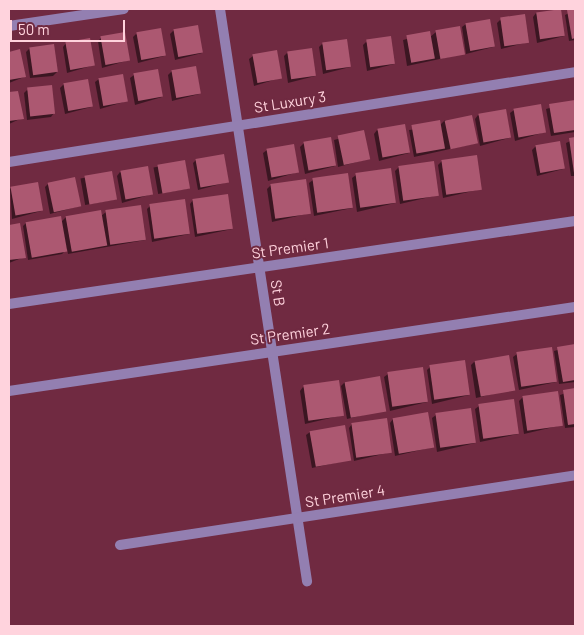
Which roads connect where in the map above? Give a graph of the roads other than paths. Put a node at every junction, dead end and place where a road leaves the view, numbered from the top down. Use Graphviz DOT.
graph roads {
  1 [pos="124,9"];
  2 [pos="220,9"];
  3 [pos="9,26"];
  4 [pos="575,72"];
  5 [pos="237,126"];
  6 [pos="9,162"];
  7 [pos="575,221"];
  8 [pos="259,268"];
  9 [pos="9,304"];
  10 [pos="575,306"];
  11 [pos="272,352"];
  12 [pos="9,390"];
  13 [pos="575,476"];
  14 [pos="297,518"];
  15 [pos="120,545"];
  16 [pos="307,581"];
  1 -- 3 [label="street"];
  2 -- 5 [label="street, St B"];
  4 -- 5 [label="street, St Luxury 3"];
  5 -- 6 [label="street, St Luxury 3"];
  5 -- 8 [label="street, St B"];
  7 -- 8 [label="street, St Premier 1"];
  8 -- 9 [label="street, St Premier 1"];
  8 -- 11 [label="street, St B"];
  10 -- 11 [label="street, St Premier 2"];
  11 -- 12 [label="street, St Premier 2"];
  11 -- 14 [label="street, St B"];
  13 -- 14 [label="street, St Premier 4"];
  14 -- 15 [label="street, St Premier 4"];
  14 -- 16 [label="street, St B"];
}
